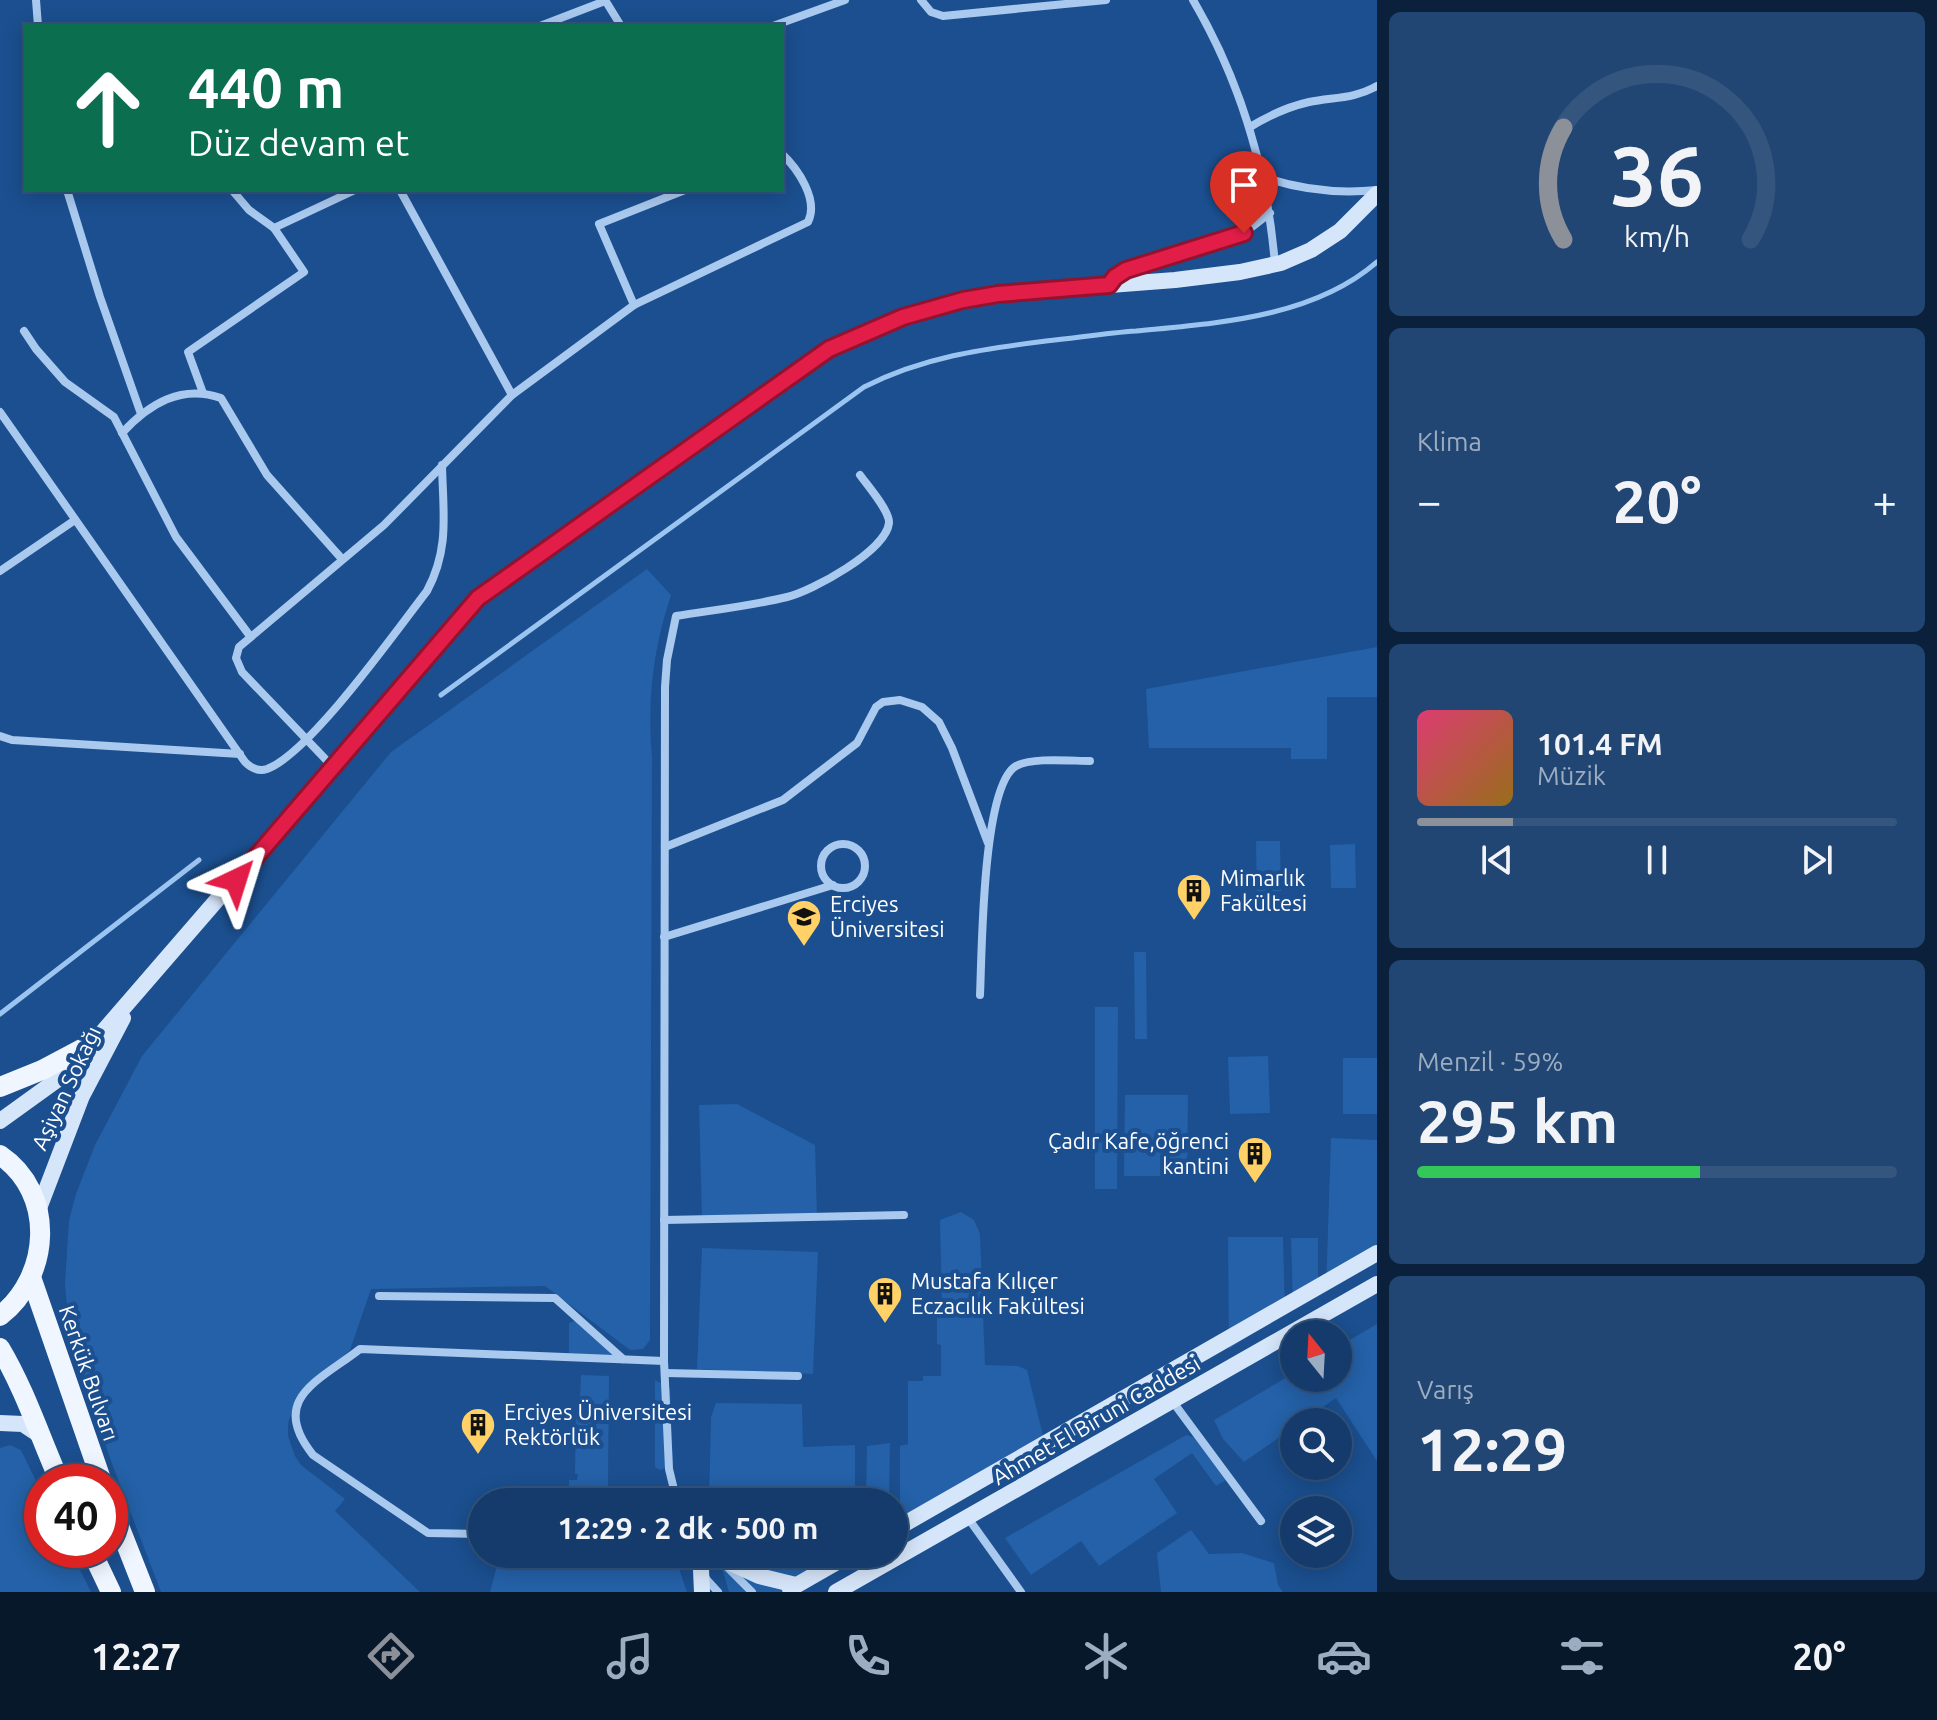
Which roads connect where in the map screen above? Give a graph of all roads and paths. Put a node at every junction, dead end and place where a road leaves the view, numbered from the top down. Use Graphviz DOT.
graph roads {
  1 [pos="36,0"];
  2 [pos="605,0"];
  3 [pos="845,0"];
  4 [pos="921,0"];
  5 [pos="1106,0"];
  6 [pos="1193,0"];
  7 [pos="38,24"];
  8 [pos="545,24"];
  9 [pos="620,24"];
  10 [pos="779,24"];
  11 [pos="1377,86"];
  12 [pos="1250,127"];
  13 [pos="784,156"];
  14 [pos="1263,177"];
  15 [pos="68,192"];
  16 [pos="234,192"];
  17 [pos="351,192"];
  18 [pos="401,192"];
  19 [pos="680,192"];
  20 [pos="1377,192"];
  21 [pos="1270,213"];
  22 [pos="274,228"];
  23 [pos="1275,264"];
  24 [pos="1109,285"];
  25 [pos="634,305"];
  26 [pos="24,331"];
  27 [pos="203,393"];
  28 [pos="512,395"];
  29 [pos="0,412"];
  30 [pos="141,414"];
  31 [pos="122,433"];
  32 [pos="442,465"];
  33 [pos="860,475"];
  34 [pos="75,520"];
  35 [pos="342,559"];
  36 [pos="0,571"];
  37 [pos="250,636"];
  38 [pos="0,736"];
  39 [pos="307,739"];
  40 [pos="240,754"];
  41 [pos="1090,761"];
  42 [pos="333,766"];
  43 [pos="988,843"];
  44 [pos="665,847"];
  45 [pos="833,885"];
  46 [pos="664,937"];
  47 [pos="144,987"];
  48 [pos="980,995"];
  49 [pos="91,1044"];
  50 [pos="0,1087"];
  51 [pos="0,1121"];
  52 [pos="0,1155"];
  53 [pos="38,1211"];
  54 [pos="904,1215"];
  55 [pos="664,1220"];
  56 [pos="1377,1253"];
  57 [pos="32,1280"];
  58 [pos="1377,1284"];
  59 [pos="379,1296"];
  60 [pos="0,1316"];
  61 [pos="0,1348"];
  62 [pos="623,1359"];
  63 [pos="664,1361"];
  64 [pos="665,1373"];
  65 [pos="798,1376"];
  66 [pos="1173,1402"];
  67 [pos="0,1423"];
  68 [pos="38,1434"];
  69 [pos="52,1464"];
  70 [pos="96,1464"];
  71 [pos="669,1469"];
  72 [pos="674,1488"];
  73 [pos="678,1488"];
  74 [pos="968,1518"];
  75 [pos="1261,1521"];
  76 [pos="908,1522"];
  77 [pos="468,1534"];
  78 [pos="128,1549"];
  79 [pos="100,1568"];
  80 [pos="729,1568"];
  81 [pos="743,1568"];
  82 [pos="827,1568"];
  83 [pos="701,1570"];
  84 [pos="790,1589"];
  85 [pos="111,1592"];
  86 [pos="145,1592"];
  87 [pos="702,1592"];
  88 [pos="718,1592"];
  89 [pos="752,1592"];
  90 [pos="836,1592"];
  91 [pos="1021,1592"];
  1 -- 7 [label="street"];
  2 -- 8 [label="street"];
  2 -- 9 [label="street"];
  3 -- 10 [label="street"];
  4 -- 5 [label="street"];
  6 -- 12 [label="street"];
  11 -- 12 [label="street"];
  12 -- 14 [label="street"];
  13 -- 25 [label="street"];
  14 -- 20 [label="street"];
  14 -- 21 [label="street"];
  15 -- 30 [label="street"];
  16 -- 22 [label="street"];
  17 -- 22 [label="street"];
  18 -- 28 [label="street"];
  19 -- 25 [label="street"];
  20 -- 23 [label="street, Aşiyan Sokağı"];
  21 -- 23 [label="street"];
  21 -- 24 [label="street"];
  22 -- 27 [label="street"];
  23 -- 24 [label="street, Aşiyan Sokağı"];
  24 -- 42 [label="street, Aşiyan Sokağı"];
  25 -- 28 [label="street"];
  26 -- 31 [label="street"];
  27 -- 30 [label="street"];
  27 -- 35 [label="street"];
  28 -- 32 [label="street"];
  29 -- 34 [label="street"];
  30 -- 31 [label="street"];
  31 -- 37 [label="street"];
  32 -- 35 [label="street"];
  32 -- 39 [label="street"];
  33 -- 44 [label="street"];
  34 -- 36 [label="street"];
  34 -- 40 [label="street"];
  35 -- 37 [label="street"];
  37 -- 39 [label="street"];
  38 -- 40 [label="street"];
  39 -- 40 [label="street"];
  39 -- 42 [label="street"];
  41 -- 43 [label="street"];
  42 -- 47 [label="street, Aşiyan Sokağı"];
  43 -- 44 [label="street"];
  43 -- 48 [label="street"];
  44 -- 46 [label="street"];
  45 -- 45 [label="street"];
  45 -- 46 [label="street"];
  46 -- 55 [label="street"];
  47 -- 49 [label="street, Aşiyan Sokağı"];
  47 -- 53 [label="street, Aşiyan Sokağı"];
  49 -- 50 [label="main road"];
  49 -- 51 [label="street, Aşiyan Sokağı"];
  52 -- 53 [label="main road"];
  53 -- 57 [label="main road"];
  54 -- 55 [label="street"];
  55 -- 63 [label="street"];
  56 -- 76 [label="street, Ahmet El Biruni Caddesi"];
  57 -- 60 [label="main road"];
  57 -- 70 [label="main road, Kerkük Bulvarı"];
  58 -- 66 [label="street, Ahmet El Biruni Caddesi"];
  59 -- 62 [label="street"];
  61 -- 68 [label="main road"];
  62 -- 63 [label="street"];
  62 -- 77 [label="street"];
  63 -- 64 [label="street"];
  64 -- 65 [label="street"];
  64 -- 71 [label="street"];
  66 -- 74 [label="street, Ahmet El Biruni Caddesi"];
  66 -- 75 [label="street"];
  67 -- 68 [label="street"];
  68 -- 69 [label="main road"];
  71 -- 72 [label="street"];
  71 -- 73 [label="street"];
  74 -- 90 [label="street, Ahmet El Biruni Caddesi"];
  74 -- 91 [label="street"];
  78 -- 86 [label="main road"];
  79 -- 85 [label="main road"];
  80 -- 89 [label="street"];
  81 -- 84 [label="street"];
  82 -- 84 [label="street"];
  83 -- 87 [label="street"];
  83 -- 88 [label="street"];
}
